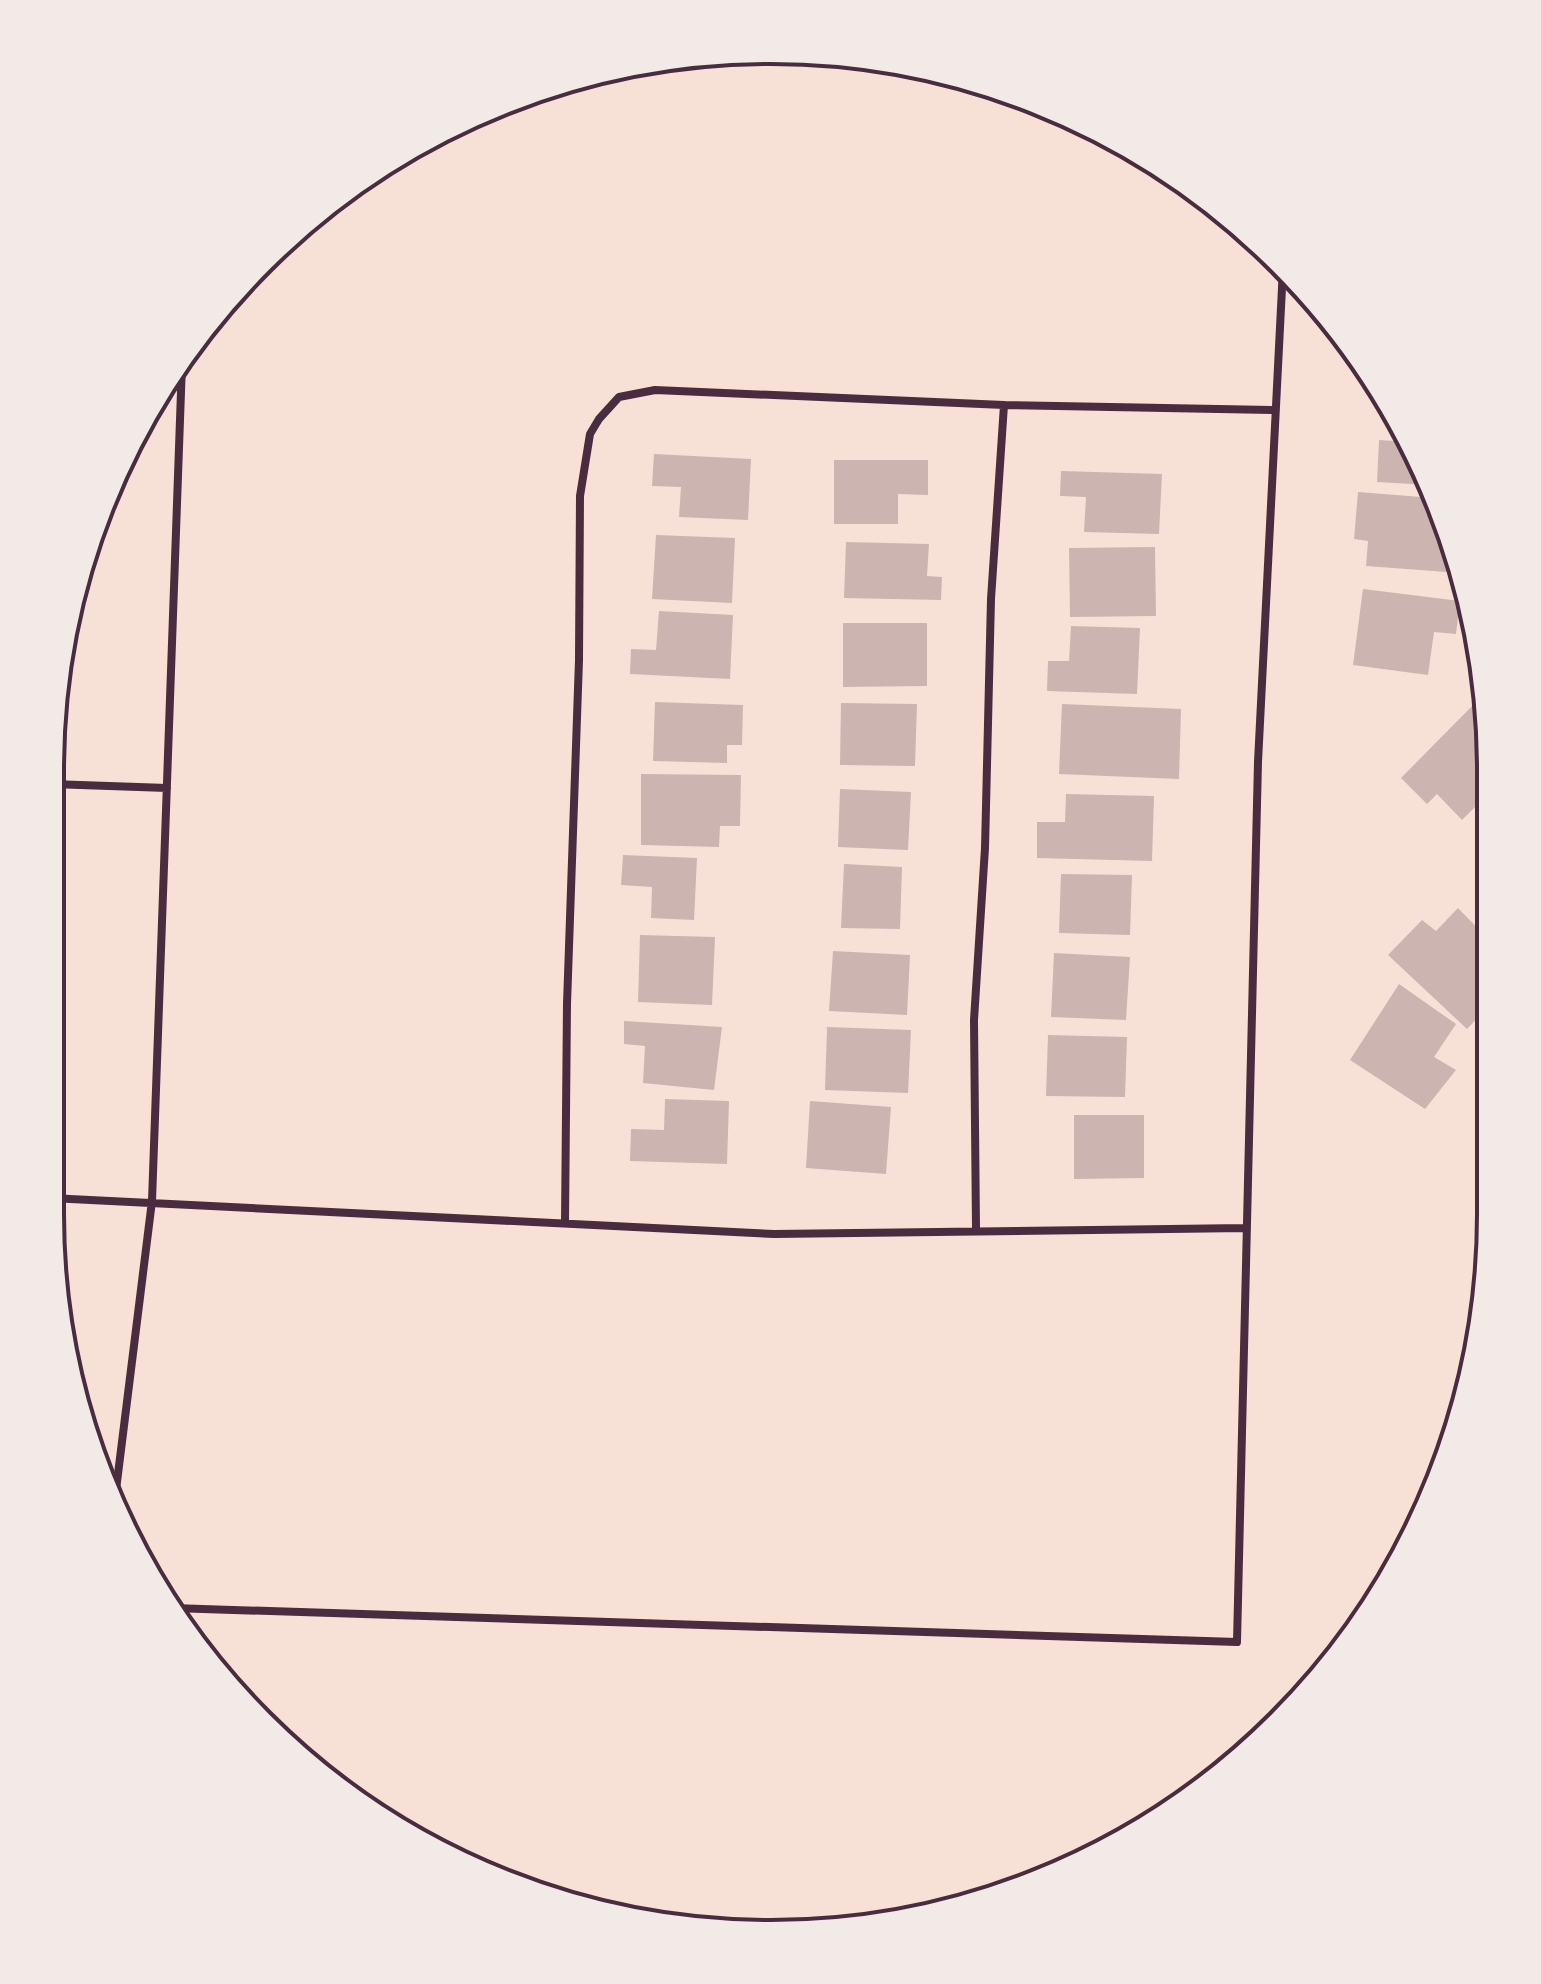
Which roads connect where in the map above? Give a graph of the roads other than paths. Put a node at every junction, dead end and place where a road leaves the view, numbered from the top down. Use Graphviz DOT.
graph roads {
  1 [pos="1282,284"];
  2 [pos="181,382"];
  3 [pos="1004,405"];
  4 [pos="1274,410"];
  5 [pos="64,784"];
  6 [pos="167,788"];
  7 [pos="64,1198"];
  8 [pos="152,1201"];
  9 [pos="565,1222"];
  10 [pos="1245,1228"];
  11 [pos="976,1229"];
  12 [pos="117,1482"];
  13 [pos="185,1608"];
  1 -- 4 [label="street"];
  2 -- 6 [label="street"];
  3 -- 4 [label="street"];
  3 -- 9 [label="street"];
  3 -- 11 [label="street"];
  4 -- 10 [label="street"];
  5 -- 6 [label="street"];
  6 -- 8 [label="street"];
  7 -- 8 [label="street"];
  8 -- 9 [label="street"];
  8 -- 12 [label="street"];
  9 -- 11 [label="street"];
  10 -- 11 [label="street"];
  10 -- 13 [label="street"];
}
